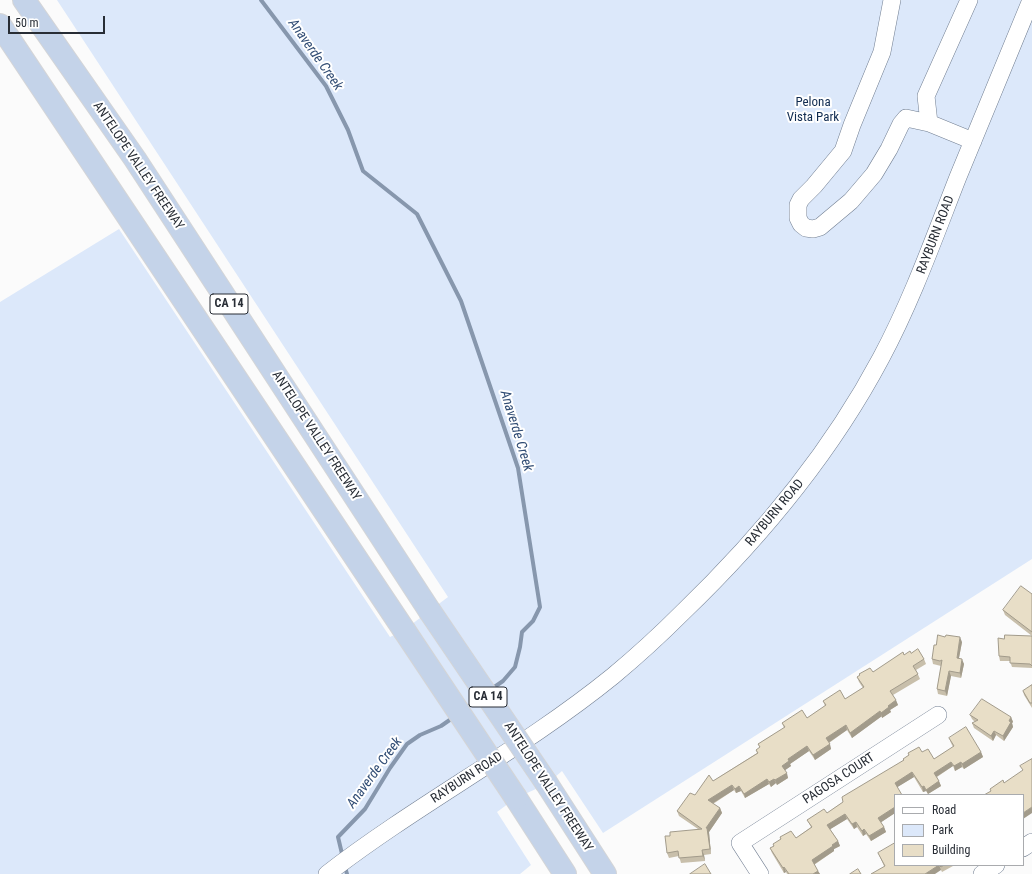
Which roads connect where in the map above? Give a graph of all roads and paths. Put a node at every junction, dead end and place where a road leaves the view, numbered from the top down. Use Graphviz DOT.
graph roads {
  1 [pos="24,0"];
  2 [pos="892,0"];
  3 [pos="970,0"];
  4 [pos="1032,0"];
  5 [pos="0,25"];
  6 [pos="929,123"];
  7 [pos="973,141"];
  8 [pos="938,715"];
  9 [pos="994,866"];
  10 [pos="327,874"];
  11 [pos="565,874"];
  12 [pos="605,874"];
  13 [pos="760,874"];
  14 [pos="982,874"];
  1 -- 12 [label="highway, ANTELOPE VALLEY FREEWAY / CA 14, bridge"];
  2 -- 6 [label="street"];
  3 -- 6 [label="street"];
  4 -- 7 [label="street, RAYBURN ROAD"];
  5 -- 11 [label="highway, CA 14, bridge"];
  6 -- 7 [label="street"];
  7 -- 10 [label="street, RAYBURN ROAD"];
  8 -- 13 [label="street, PAGOSA COURT"];
  9 -- 14 [label="street"];
}
